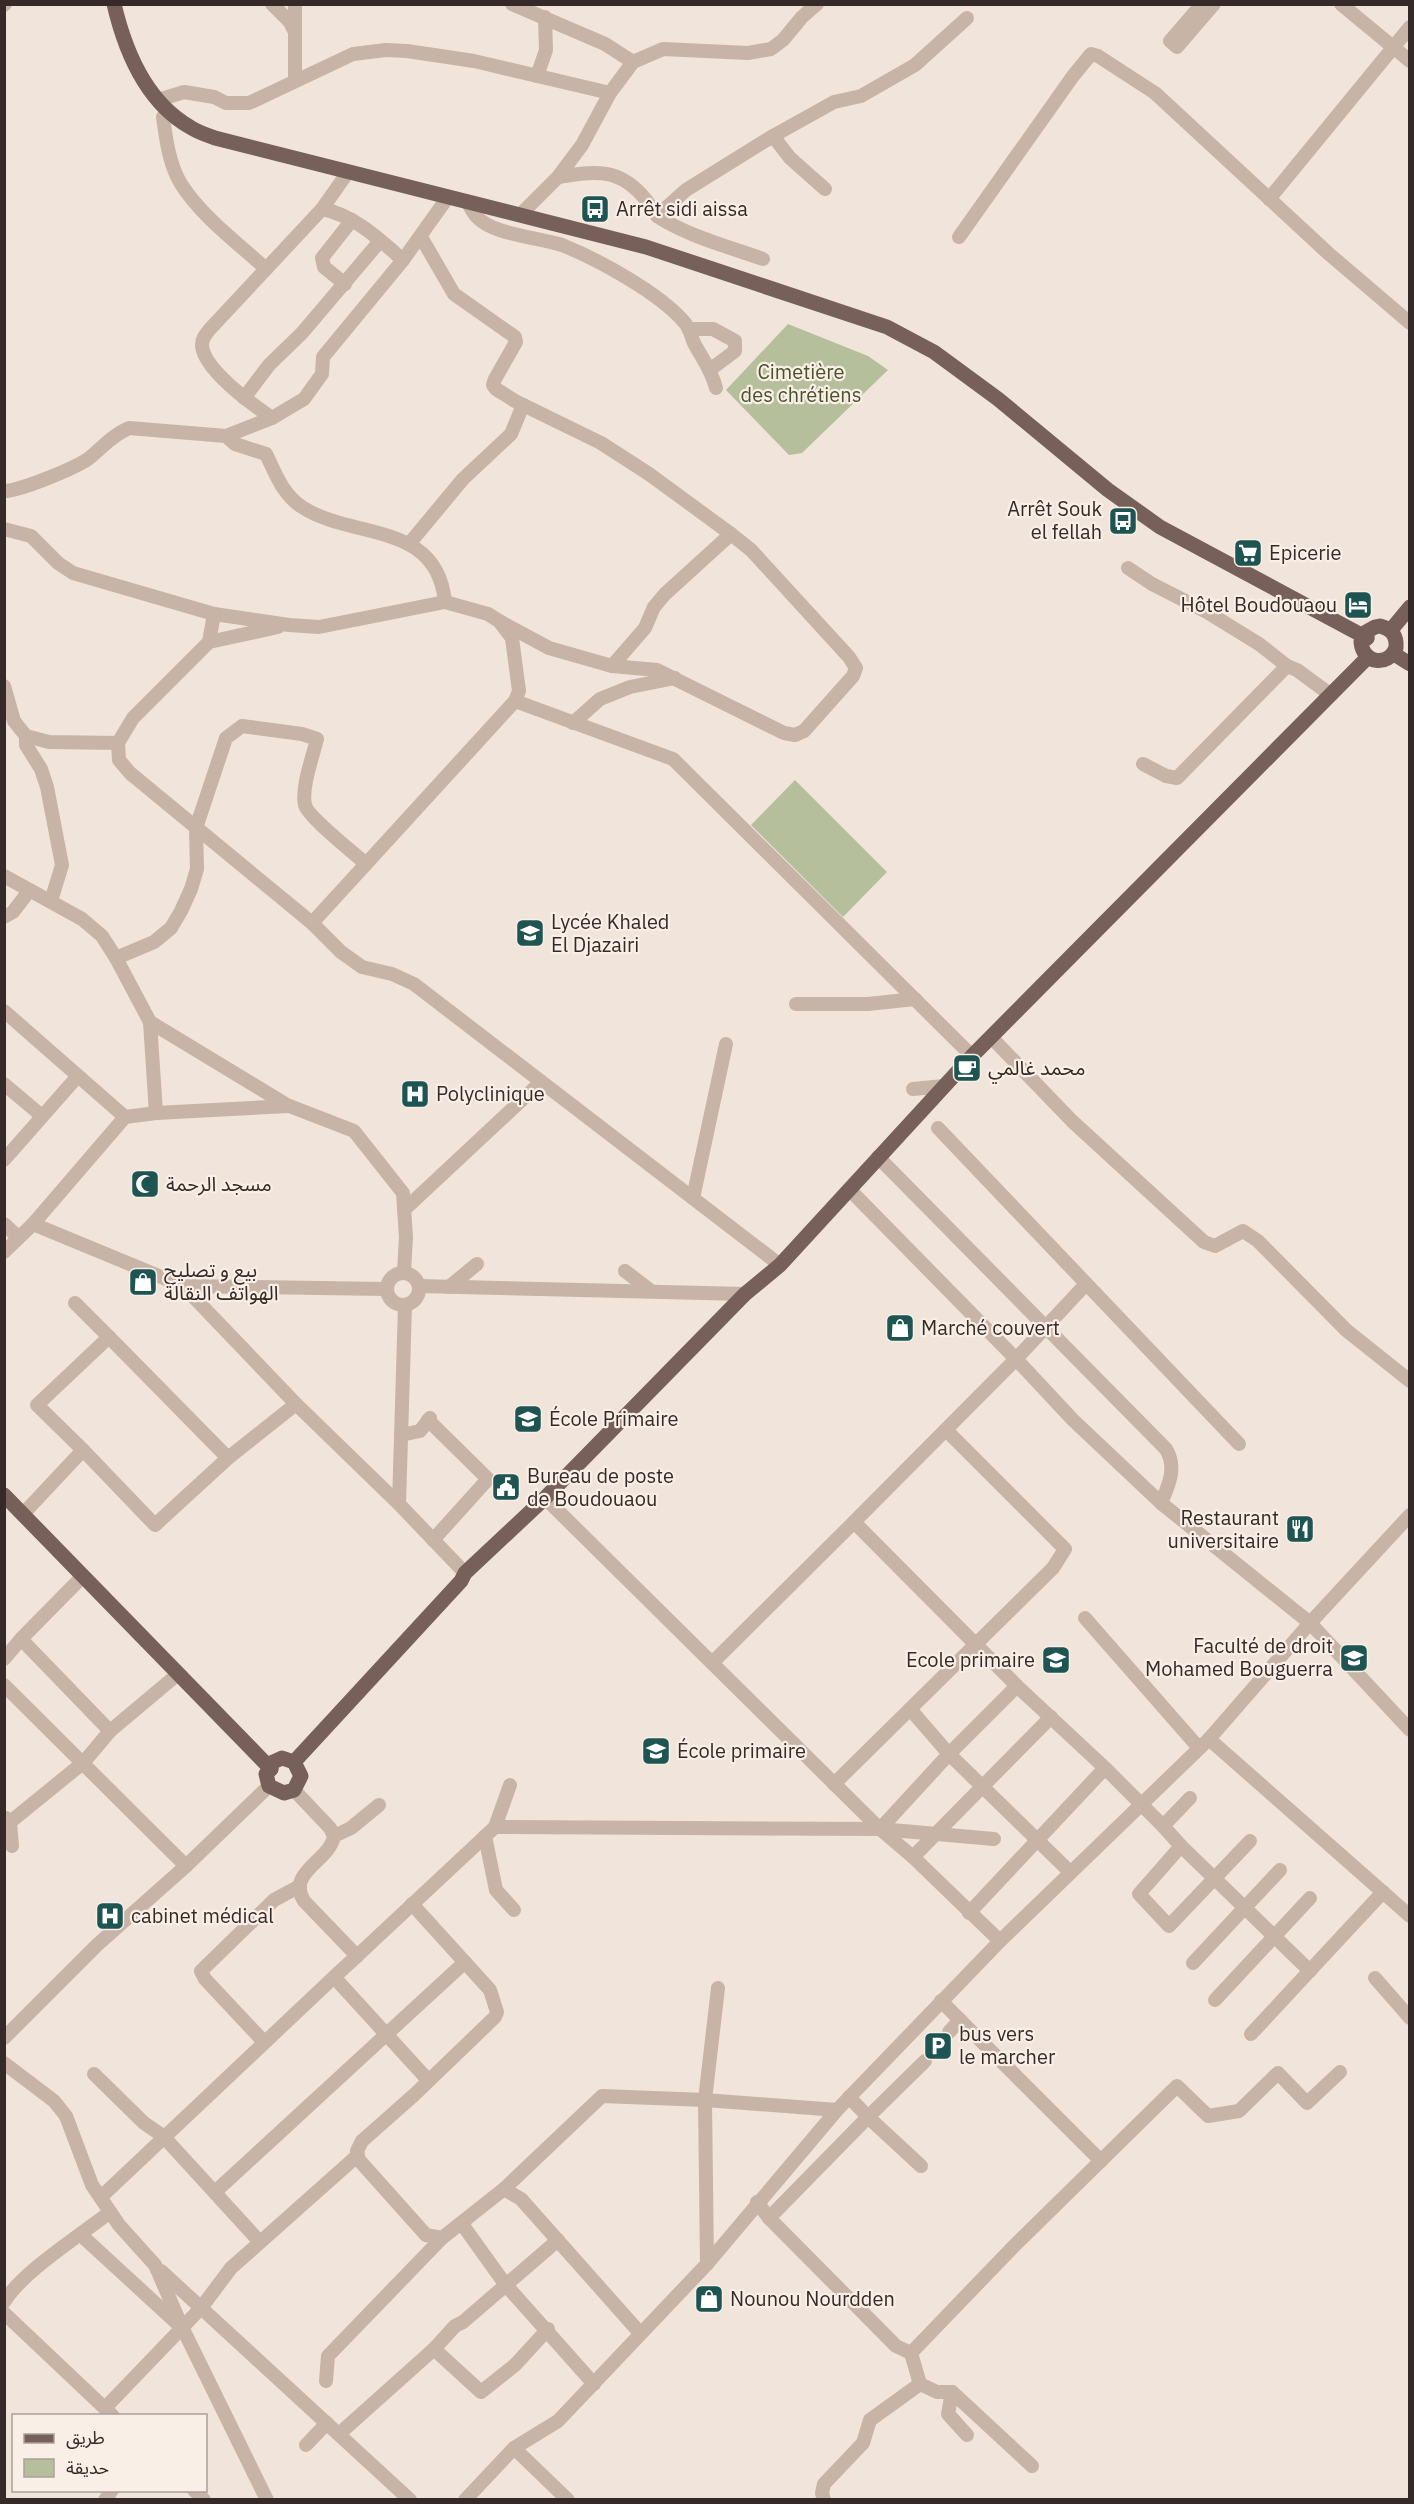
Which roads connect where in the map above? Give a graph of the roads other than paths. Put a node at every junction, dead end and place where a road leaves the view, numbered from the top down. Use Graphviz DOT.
graph roads {
  1 [pos="114,4"];
  2 [pos="272,4"];
  3 [pos="295,4"];
  4 [pos="512,4"];
  5 [pos="817,4"];
  6 [pos="1202,4"];
  7 [pos="1214,4"];
  8 [pos="1341,4"];
  9 [pos="1358,10"];
  10 [pos="545,17"];
  11 [pos="967,18"];
  12 [pos="1410,27"];
  13 [pos="294,31"];
  14 [pos="1393,47"];
  15 [pos="1410,61"];
  16 [pos="633,62"];
  17 [pos="537,76"];
  18 [pos="296,80"];
  19 [pos="610,93"];
  20 [pos="163,105"];
  21 [pos="773,136"];
  22 [pos="348,172"];
  23 [pos="558,177"];
  24 [pos="825,189"];
  25 [pos="448,197"];
  26 [pos="1269,199"];
  27 [pos="467,201"];
  28 [pos="322,209"];
  29 [pos="520,214"];
  30 [pos="657,216"];
  31 [pos="352,220"];
  32 [pos="421,237"];
  33 [pos="959,237"];
  34 [pos="380,241"];
  35 [pos="763,259"];
  36 [pos="403,260"];
  37 [pos="266,269"];
  38 [pos="345,284"];
  39 [pos="1410,323"];
  40 [pos="689,329"];
  41 [pos="711,369"];
  42 [pos="716,388"];
  43 [pos="244,398"];
  44 [pos="523,405"];
  45 [pos="272,418"];
  46 [pos="226,436"];
  47 [pos="4,491"];
  48 [pos="4,529"];
  49 [pos="731,534"];
  50 [pos="409,544"];
  51 [pos="1128,568"];
  52 [pos="445,602"];
  53 [pos="1410,607"];
  54 [pos="214,614"];
  55 [pos="500,621"];
  56 [pos="289,625"];
  57 [pos="1390,630"];
  58 [pos="1367,638"];
  59 [pos="209,642"];
  60 [pos="1394,654"];
  61 [pos="1368,657"];
  62 [pos="1410,664"];
  63 [pos="612,666"];
  64 [pos="1287,666"];
  65 [pos="675,678"];
  66 [pos="4,686"];
  67 [pos="1331,695"];
  68 [pos="520,700"];
  69 [pos="573,723"];
  70 [pos="26,736"];
  71 [pos="118,743"];
  72 [pos="1143,764"];
  73 [pos="196,828"];
  74 [pos="366,864"];
  75 [pos="4,876"];
  76 [pos="29,891"];
  77 [pos="51,901"];
  78 [pos="4,917"];
  79 [pos="312,923"];
  80 [pos="116,958"];
  81 [pos="915,999"];
  82 [pos="796,1004"];
  83 [pos="4,1011"];
  84 [pos="150,1022"];
  85 [pos="991,1037"];
  86 [pos="726,1044"];
  87 [pos="972,1056"];
  88 [pos="77,1077"];
  89 [pos="542,1082"];
  90 [pos="4,1084"];
  91 [pos="944,1086"];
  92 [pos="913,1089"];
  93 [pos="291,1106"];
  94 [pos="156,1113"];
  95 [pos="42,1116"];
  96 [pos="124,1117"];
  97 [pos="938,1128"];
  98 [pos="6,1154"];
  99 [pos="878,1157"];
  100 [pos="849,1189"];
  101 [pos="693,1198"];
  102 [pos="404,1210"];
  103 [pos="4,1224"];
  104 [pos="33,1224"];
  105 [pos="18,1237"];
  106 [pos="4,1252"];
  107 [pos="477,1264"];
  108 [pos="780,1265"];
  109 [pos="625,1271"];
  110 [pos="404,1272"];
  111 [pos="1086,1284"];
  112 [pos="183,1286"];
  113 [pos="419,1286"];
  114 [pos="450,1287"];
  115 [pos="386,1289"];
  116 [pos="651,1292"];
  117 [pos="745,1293"];
  118 [pos="75,1303"];
  119 [pos="405,1305"];
  120 [pos="1046,1327"];
  121 [pos="109,1337"];
  122 [pos="1016,1359"];
  123 [pos="1410,1381"];
  124 [pos="296,1404"];
  125 [pos="946,1430"];
  126 [pos="401,1435"];
  127 [pos="1239,1444"];
  128 [pos="83,1450"];
  129 [pos="228,1458"];
  130 [pos="4,1495"];
  131 [pos="545,1498"];
  132 [pos="1161,1503"];
  133 [pos="399,1504"];
  134 [pos="24,1513"];
  135 [pos="1410,1515"];
  136 [pos="854,1522"];
  137 [pos="433,1540"];
  138 [pos="465,1573"];
  139 [pos="82,1577"];
  140 [pos="1085,1618"];
  141 [pos="1310,1623"];
  142 [pos="21,1639"];
  143 [pos="976,1644"];
  144 [pos="4,1659"];
  145 [pos="712,1663"];
  146 [pos="178,1674"];
  147 [pos="4,1686"];
  148 [pos="1017,1686"];
  149 [pos="910,1709"];
  150 [pos="1051,1717"];
  151 [pos="1410,1730"];
  152 [pos="110,1731"];
  153 [pos="1204,1743"];
  154 [pos="949,1754"];
  155 [pos="84,1762"];
  156 [pos="294,1762"];
  157 [pos="1105,1768"];
  158 [pos="271,1769"];
  159 [pos="834,1784"];
  160 [pos="510,1785"];
  161 [pos="269,1786"];
  162 [pos="982,1786"];
  163 [pos="294,1790"];
  164 [pos="1190,1798"];
  165 [pos="1141,1804"];
  166 [pos="378,1805"];
  167 [pos="6,1821"];
  168 [pos="1163,1826"];
  169 [pos="880,1829"];
  170 [pos="490,1832"];
  171 [pos="936,1833"];
  172 [pos="334,1836"];
  173 [pos="994,1839"];
  174 [pos="1250,1841"];
  175 [pos="1038,1842"];
  176 [pos="12,1846"];
  177 [pos="1181,1846"];
  178 [pos="913,1857"];
  179 [pos="186,1866"];
  180 [pos="1280,1870"];
  181 [pos="1070,1872"];
  182 [pos="1214,1879"];
  183 [pos="300,1886"];
  184 [pos="1383,1892"];
  185 [pos="1310,1898"];
  186 [pos="412,1904"];
  187 [pos="1245,1909"];
  188 [pos="514,1910"];
  189 [pos="969,1913"];
  190 [pos="1410,1916"];
  191 [pos="1274,1937"];
  192 [pos="1000,1941"];
  193 [pos="357,1956"];
  194 [pos="465,1962"];
  195 [pos="1193,1963"];
  196 [pos="1310,1971"];
  197 [pos="334,1977"];
  198 [pos="1375,1978"];
  199 [pos="718,1988"];
  200 [pos="1215,2000"];
  201 [pos="941,2001"];
  202 [pos="1410,2018"];
  203 [pos="960,2020"];
  204 [pos="949,2032"];
  205 [pos="1251,2034"];
  206 [pos="388,2035"];
  207 [pos="4,2038"];
  208 [pos="264,2042"];
  209 [pos="925,2061"];
  210 [pos="4,2063"];
  211 [pos="1340,2072"];
  212 [pos="94,2074"];
  213 [pos="428,2080"];
  214 [pos="849,2097"];
  215 [pos="705,2100"];
  216 [pos="837,2110"];
  217 [pos="868,2118"];
  218 [pos="163,2136"];
  219 [pos="357,2156"];
  220 [pos="1101,2161"];
  221 [pos="921,2166"];
  222 [pos="504,2188"];
  223 [pos="215,2192"];
  224 [pos="100,2198"];
  225 [pos="757,2202"];
  226 [pos="110,2212"];
  227 [pos="769,2218"];
  228 [pos="462,2224"];
  229 [pos="81,2235"];
  230 [pos="442,2238"];
  231 [pos="558,2240"];
  232 [pos="259,2241"];
  233 [pos="707,2264"];
  234 [pos="155,2265"];
  235 [pos="505,2283"];
  236 [pos="4,2302"];
  237 [pos="201,2308"];
  238 [pos="4,2313"];
  239 [pos="182,2328"];
  240 [pos="548,2329"];
  241 [pos="640,2333"];
  242 [pos="434,2349"];
  243 [pos="911,2353"];
  244 [pos="326,2381"];
  245 [pos="594,2384"];
  246 [pos="920,2384"];
  247 [pos="952,2392"];
  248 [pos="109,2412"];
  249 [pos="327,2423"];
  250 [pos="339,2434"];
  251 [pos="967,2435"];
  252 [pos="306,2445"];
  253 [pos="514,2448"];
  254 [pos="1032,2466"];
  255 [pos="267,2499"];
  256 [pos="410,2499"];
  257 [pos="465,2499"];
  258 [pos="568,2499"];
  259 [pos="824,2499"];
  1 -- 20 [label="main road"];
  2 -- 13 [label="street"];
  3 -- 13 [label="street"];
  4 -- 10 [label="street"];
  5 -- 16 [label="street"];
  6 -- 7 [label="street"];
  8 -- 9 [label="street"];
  9 -- 14 [label="street"];
  10 -- 16 [label="street"];
  10 -- 17 [label="street"];
  11 -- 21 [label="street"];
  12 -- 14 [label="street"];
  13 -- 18 [label="street"];
  14 -- 15 [label="street"];
  14 -- 26 [label="street"];
  16 -- 19 [label="street"];
  17 -- 18 [label="street"];
  17 -- 19 [label="street"];
  18 -- 20 [label="street"];
  19 -- 23 [label="street"];
  20 -- 22 [label="main road"];
  20 -- 37 [label="street"];
  21 -- 24 [label="street"];
  21 -- 30 [label="street"];
  22 -- 25 [label="main road"];
  22 -- 28 [label="street"];
  23 -- 29 [label="street"];
  23 -- 30 [label="street"];
  25 -- 27 [label="main road"];
  25 -- 32 [label="street"];
  26 -- 33 [label="street"];
  26 -- 39 [label="street"];
  27 -- 29 [label="main road"];
  27 -- 40 [label="street"];
  28 -- 31 [label="street"];
  28 -- 37 [label="street"];
  29 -- 58 [label="main road"];
  30 -- 35 [label="street"];
  31 -- 34 [label="street"];
  31 -- 38 [label="street"];
  32 -- 36 [label="street"];
  32 -- 44 [label="street"];
  34 -- 36 [label="street"];
  34 -- 38 [label="street"];
  36 -- 45 [label="street"];
  37 -- 43 [label="street"];
  38 -- 43 [label="street"];
  40 -- 41 [label="street"];
  40 -- 41 [label="street"];
  41 -- 42 [label="street"];
  43 -- 45 [label="street"];
  44 -- 49 [label="street"];
  44 -- 50 [label="street"];
  45 -- 46 [label="street"];
  46 -- 47 [label="street"];
  46 -- 50 [label="street"];
  48 -- 54 [label="street"];
  49 -- 63 [label="street"];
  49 -- 65 [label="street"];
  50 -- 52 [label="street"];
  51 -- 64 [label="street"];
  52 -- 55 [label="street"];
  52 -- 56 [label="street"];
  53 -- 57 [label="main road"];
  54 -- 56 [label="street"];
  54 -- 59 [label="street"];
  55 -- 63 [label="street"];
  55 -- 68 [label="street"];
  56 -- 59 [label="street"];
  57 -- 58 [label="main road"];
  57 -- 60 [label="main road"];
  58 -- 61 [label="main road"];
  59 -- 71 [label="street"];
  60 -- 61 [label="main road"];
  60 -- 62 [label="main road"];
  61 -- 67 [label="main road"];
  63 -- 65 [label="street"];
  64 -- 67 [label="street"];
  64 -- 72 [label="street"];
  65 -- 69 [label="street"];
  66 -- 70 [label="street"];
  67 -- 85 [label="main road"];
  68 -- 69 [label="street"];
  68 -- 74 [label="street"];
  69 -- 81 [label="street"];
  70 -- 71 [label="street"];
  70 -- 77 [label="street"];
  71 -- 73 [label="street"];
  73 -- 74 [label="street"];
  73 -- 79 [label="street"];
  73 -- 80 [label="street"];
  74 -- 79 [label="street"];
  75 -- 76 [label="street"];
  76 -- 77 [label="street"];
  76 -- 78 [label="street"];
  77 -- 80 [label="street"];
  79 -- 89 [label="street"];
  80 -- 84 [label="street"];
  81 -- 82 [label="street"];
  81 -- 87 [label="street"];
  83 -- 88 [label="street"];
  84 -- 93 [label="street"];
  84 -- 94 [label="street"];
  85 -- 87 [label="main road"];
  85 -- 123 [label="street"];
  86 -- 101 [label="street"];
  87 -- 91 [label="main road"];
  88 -- 95 [label="street"];
  88 -- 96 [label="street"];
  89 -- 101 [label="street"];
  89 -- 102 [label="street"];
  90 -- 95 [label="street"];
  91 -- 92 [label="street"];
  91 -- 99 [label="main road"];
  93 -- 94 [label="street"];
  93 -- 102 [label="street"];
  94 -- 96 [label="street"];
  95 -- 98 [label="street"];
  96 -- 104 [label="street"];
  97 -- 111 [label="street"];
  99 -- 100 [label="main road"];
  99 -- 120 [label="street"];
  100 -- 108 [label="main road"];
  100 -- 122 [label="street"];
  101 -- 108 [label="street"];
  102 -- 110 [label="street"];
  103 -- 105 [label="street"];
  104 -- 105 [label="street"];
  104 -- 112 [label="street"];
  105 -- 106 [label="street"];
  107 -- 114 [label="street"];
  108 -- 117 [label="main road"];
  109 -- 116 [label="street"];
  110 -- 113 [label="street"];
  110 -- 115 [label="street"];
  111 -- 120 [label="street"];
  111 -- 127 [label="street"];
  112 -- 115 [label="street"];
  112 -- 124 [label="street"];
  113 -- 114 [label="street"];
  113 -- 119 [label="street"];
  114 -- 116 [label="street"];
  115 -- 119 [label="street"];
  116 -- 117 [label="street"];
  117 -- 131 [label="main road"];
  118 -- 121 [label="street"];
  119 -- 126 [label="street"];
  120 -- 122 [label="street"];
  120 -- 132 [label="street"];
  121 -- 128 [label="street"];
  121 -- 129 [label="street"];
  122 -- 125 [label="street"];
  122 -- 132 [label="street"];
  124 -- 129 [label="street"];
  124 -- 133 [label="street"];
  125 -- 136 [label="street"];
  125 -- 143 [label="street"];
  126 -- 133 [label="street"];
  126 -- 137 [label="street"];
  128 -- 129 [label="street"];
  128 -- 134 [label="street"];
  130 -- 134 [label="main road"];
  131 -- 138 [label="main road"];
  131 -- 145 [label="street"];
  132 -- 141 [label="street"];
  133 -- 137 [label="street"];
  134 -- 139 [label="main road"];
  135 -- 141 [label="street"];
  136 -- 143 [label="street"];
  136 -- 145 [label="street"];
  137 -- 138 [label="street"];
  138 -- 156 [label="main road"];
  139 -- 142 [label="street"];
  139 -- 146 [label="main road"];
  140 -- 153 [label="street"];
  141 -- 151 [label="street"];
  141 -- 153 [label="street"];
  142 -- 144 [label="street"];
  142 -- 152 [label="street"];
  143 -- 148 [label="street"];
  143 -- 149 [label="street"];
  145 -- 159 [label="street"];
  146 -- 152 [label="street"];
  146 -- 158 [label="main road"];
  147 -- 155 [label="street"];
  148 -- 150 [label="street"];
  148 -- 154 [label="street"];
  149 -- 154 [label="street"];
  149 -- 159 [label="street"];
  150 -- 157 [label="street"];
  150 -- 162 [label="street"];
  152 -- 155 [label="street"];
  153 -- 165 [label="street"];
  153 -- 184 [label="street"];
  154 -- 162 [label="street"];
  154 -- 169 [label="street"];
  155 -- 167 [label="street"];
  155 -- 179 [label="street"];
  156 -- 158 [label="main road"];
  156 -- 163 [label="main road"];
  157 -- 165 [label="street"];
  157 -- 175 [label="street"];
  158 -- 161 [label="main road"];
  159 -- 169 [label="street"];
  160 -- 170 [label="street"];
  161 -- 163 [label="main road"];
  161 -- 179 [label="street"];
  162 -- 171 [label="street"];
  162 -- 175 [label="street"];
  163 -- 172 [label="street"];
  164 -- 168 [label="street"];
  165 -- 168 [label="street"];
  165 -- 181 [label="street"];
  166 -- 172 [label="street"];
  167 -- 176 [label="street"];
  168 -- 177 [label="street"];
  169 -- 170 [label="street"];
  169 -- 171 [label="street"];
  169 -- 178 [label="street"];
  170 -- 186 [label="street"];
  170 -- 188 [label="street"];
  171 -- 173 [label="street"];
  171 -- 178 [label="street"];
  172 -- 183 [label="street"];
  174 -- 182 [label="street"];
  175 -- 181 [label="street"];
  175 -- 189 [label="street"];
  177 -- 182 [label="street"];
  177 -- 182 [label="street"];
  178 -- 189 [label="street"];
  179 -- 207 [label="street"];
  180 -- 187 [label="street"];
  181 -- 192 [label="street"];
  182 -- 187 [label="street"];
  183 -- 193 [label="street"];
  183 -- 208 [label="street"];
  184 -- 190 [label="street"];
  184 -- 196 [label="street"];
  185 -- 191 [label="street"];
  186 -- 193 [label="street"];
  186 -- 194 [label="street"];
  187 -- 191 [label="street"];
  187 -- 195 [label="street"];
  189 -- 192 [label="street"];
  191 -- 196 [label="street"];
  191 -- 200 [label="street"];
  192 -- 201 [label="street"];
  193 -- 197 [label="street"];
  194 -- 206 [label="street"];
  194 -- 213 [label="street"];
  196 -- 205 [label="street"];
  197 -- 206 [label="street"];
  197 -- 208 [label="street"];
  198 -- 202 [label="street"];
  199 -- 215 [label="street"];
  201 -- 203 [label="street"];
  201 -- 214 [label="street"];
  203 -- 204 [label="street"];
  203 -- 220 [label="street"];
  206 -- 213 [label="street"];
  206 -- 223 [label="street"];
  208 -- 218 [label="street"];
  209 -- 217 [label="street"];
  210 -- 224 [label="street"];
  211 -- 220 [label="street"];
  212 -- 218 [label="street"];
  213 -- 219 [label="street"];
  214 -- 216 [label="street"];
  214 -- 217 [label="street"];
  215 -- 216 [label="street"];
  215 -- 222 [label="street"];
  215 -- 233 [label="street"];
  216 -- 225 [label="street"];
  217 -- 221 [label="street"];
  217 -- 227 [label="street"];
  218 -- 223 [label="street"];
  218 -- 224 [label="street"];
  219 -- 230 [label="street"];
  219 -- 232 [label="street"];
  220 -- 243 [label="street"];
  222 -- 228 [label="street"];
  222 -- 231 [label="street"];
  223 -- 232 [label="street"];
  224 -- 226 [label="street"];
  225 -- 227 [label="street"];
  225 -- 233 [label="street"];
  226 -- 229 [label="street"];
  226 -- 234 [label="street"];
  227 -- 243 [label="street"];
  228 -- 230 [label="street"];
  228 -- 235 [label="street"];
  229 -- 236 [label="street"];
  229 -- 239 [label="street"];
  230 -- 244 [label="street"];
  231 -- 235 [label="street"];
  231 -- 241 [label="street"];
  232 -- 237 [label="street"];
  233 -- 241 [label="street"];
  234 -- 237 [label="street"];
  234 -- 239 [label="street"];
  235 -- 240 [label="street"];
  235 -- 242 [label="street"];
  237 -- 239 [label="street"];
  237 -- 249 [label="street"];
  238 -- 248 [label="street"];
  239 -- 248 [label="street"];
  239 -- 255 [label="street"];
  240 -- 242 [label="street"];
  240 -- 245 [label="street"];
  241 -- 245 [label="street"];
  242 -- 250 [label="street"];
  243 -- 246 [label="street"];
  245 -- 253 [label="street"];
  246 -- 247 [label="street"];
  246 -- 259 [label="street"];
  247 -- 251 [label="street"];
  247 -- 254 [label="street"];
  249 -- 250 [label="street"];
  249 -- 252 [label="street"];
  250 -- 256 [label="street"];
  253 -- 257 [label="street"];
  253 -- 258 [label="street"];
}
